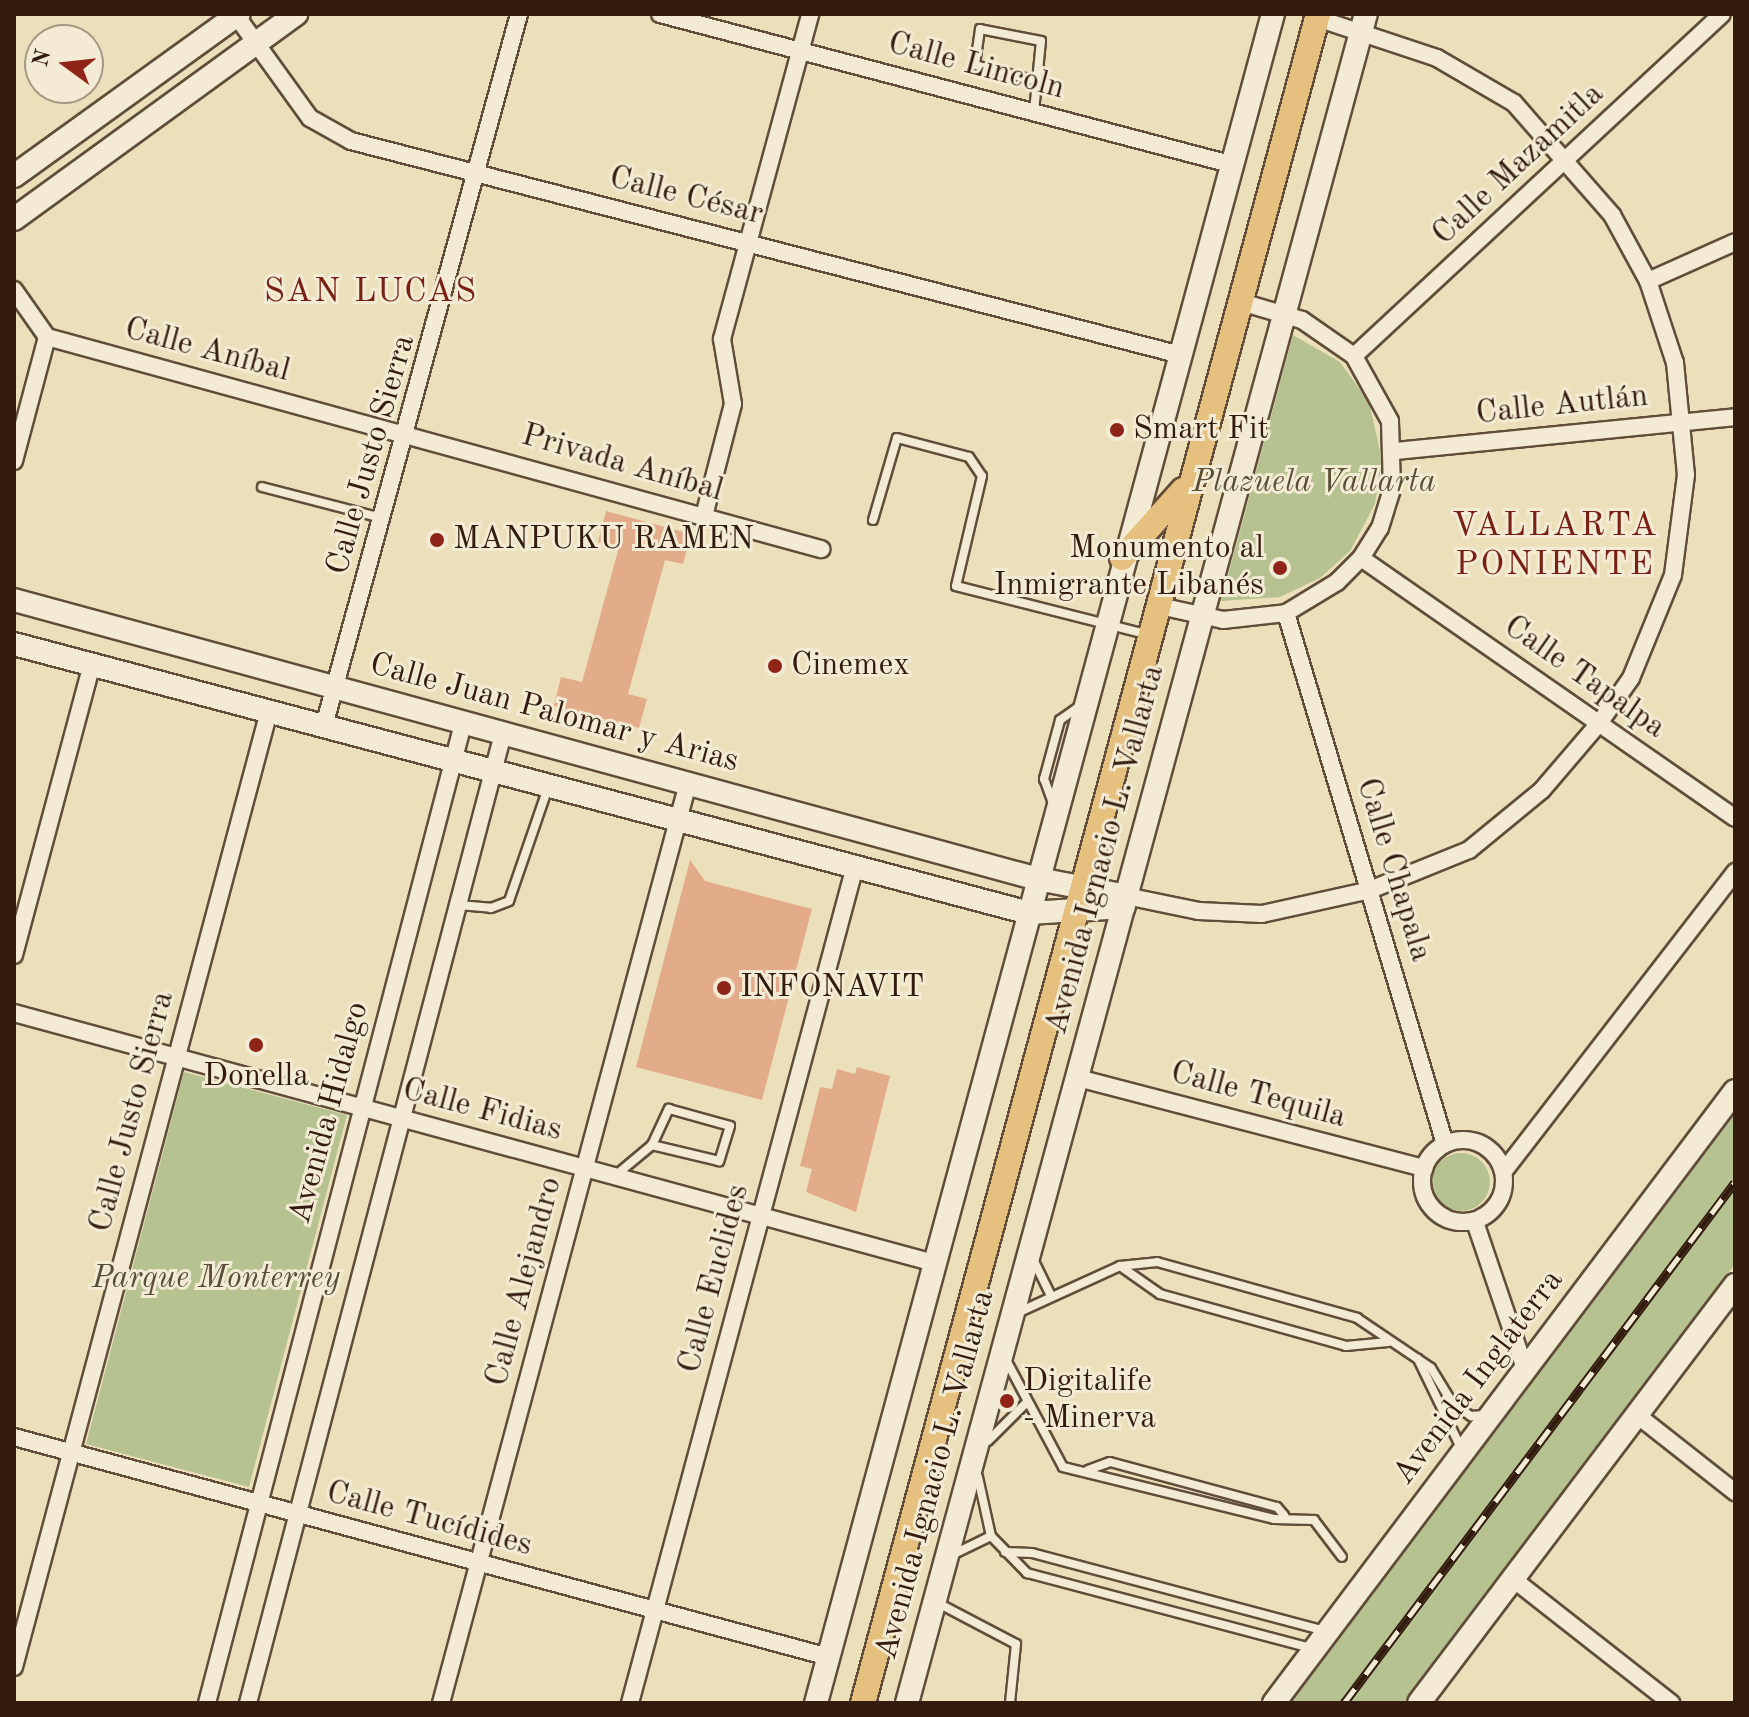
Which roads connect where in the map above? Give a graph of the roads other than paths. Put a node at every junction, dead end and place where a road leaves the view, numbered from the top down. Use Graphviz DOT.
graph roads {
  1 [pos="296,14"];
  2 [pos="519,14"];
  3 [pos="660,14"];
  4 [pos="810,14"];
  5 [pos="1273,14"];
  6 [pos="1722,14"];
  7 [pos="237,15"];
  8 [pos="1317,16"];
  9 [pos="1364,22"];
  10 [pos="257,44"];
  11 [pos="800,50"];
  12 [pos="1037,81"];
  13 [pos="1034,112"];
  14 [pos="1568,159"];
  15 [pos="1230,164"];
  16 [pos="479,173"];
  17 [pos="14,176"];
  18 [pos="14,219"];
  19 [pos="748,241"];
  20 [pos="1735,242"];
  21 [pos="1648,281"];
  22 [pos="14,290"];
  23 [pos="1238,301"];
  24 [pos="1285,313"];
  25 [pos="47,337"];
  26 [pos="1177,354"];
  27 [pos="1354,356"];
  28 [pos="1735,417"];
  29 [pos="1684,422"];
  30 [pos="407,433"];
  31 [pos="1396,451"];
  32 [pos="14,461"];
  33 [pos="1188,485"];
  34 [pos="262,487"];
  35 [pos="704,516"];
  36 [pos="384,519"];
  37 [pos="873,520"];
  38 [pos="821,549"];
  39 [pos="1122,558"];
  40 [pos="1361,558"];
  41 [pos="14,600"];
  42 [pos="1155,605"];
  43 [pos="1286,613"];
  44 [pos="1203,618"];
  45 [pos="1105,624"];
  46 [pos="1147,635"];
  47 [pos="14,644"];
  48 [pos="92,664"];
  49 [pos="334,688"];
  50 [pos="269,711"];
  51 [pos="1600,722"];
  52 [pos="463,724"];
  53 [pos="324,726"];
  54 [pos="503,734"];
  55 [pos="454,760"];
  56 [pos="493,771"];
  57 [pos="688,783"];
  58 [pos="549,786"];
  59 [pos="1735,818"];
  60 [pos="677,822"];
  61 [pos="854,870"];
  62 [pos="1735,872"];
  63 [pos="1038,879"];
  64 [pos="1079,886"];
  65 [pos="1370,890"];
  66 [pos="1125,901"];
  67 [pos="459,905"];
  68 [pos="1072,912"];
  69 [pos="1029,913"];
  70 [pos="14,955"];
  71 [pos="14,1013"];
  72 [pos="177,1057"];
  73 [pos="1078,1078"];
  74 [pos="1735,1091"];
  75 [pos="361,1107"];
  76 [pos="404,1118"];
  77 [pos="1445,1144"];
  78 [pos="652,1145"];
  79 [pos="584,1168"];
  80 [pos="1424,1168"];
  81 [pos="1504,1171"];
  82 [pos="615,1176"];
  83 [pos="761,1216"];
  84 [pos="1475,1222"];
  85 [pos="1030,1253"];
  86 [pos="934,1263"];
  87 [pos="1120,1266"];
  88 [pos="1735,1285"];
  89 [pos="1050,1294"];
  90 [pos="1013,1316"];
  91 [pos="1388,1342"];
  92 [pos="1002,1353"];
  93 [pos="1415,1355"];
  94 [pos="1525,1369"];
  95 [pos="1027,1402"];
  96 [pos="1493,1412"];
  97 [pos="1637,1415"];
  98 [pos="14,1437"];
  99 [pos="1463,1452"];
  100 [pos="71,1453"];
  101 [pos="1735,1492"];
  102 [pos="257,1503"];
  103 [pos="298,1514"];
  104 [pos="991,1536"];
  105 [pos="1004,1552"];
  106 [pos="1342,1557"];
  107 [pos="946,1559"];
  108 [pos="478,1562"];
  109 [pos="1513,1579"];
  110 [pos="935,1601"];
  111 [pos="655,1610"];
  112 [pos="1322,1640"];
  113 [pos="829,1657"];
  114 [pos="14,1667"];
  115 [pos="207,1703"];
  116 [pos="248,1703"];
  117 [pos="441,1703"];
  118 [pos="630,1703"];
  119 [pos="816,1703"];
  120 [pos="863,1703"];
  121 [pos="907,1703"];
  122 [pos="1010,1703"];
  123 [pos="1274,1703"];
  124 [pos="1419,1703"];
  125 [pos="1671,1703"];
  1 -- 10 [label="street"];
  2 -- 16 [label="street, Calle Justo Sierra"];
  3 -- 11 [label="street, Calle Lincoln"];
  4 -- 11 [label="street"];
  5 -- 15 [label="street, Avenida Ignacio L. Vallarta"];
  6 -- 14 [label="street, Calle Mazamitla"];
  7 -- 10 [label="street, Calle César"];
  7 -- 17 [label="street"];
  8 -- 9 [label="street"];
  8 -- 23 [label="main road, Avenida Ignacio L. Vallarta"];
  9 -- 14 [label="street"];
  9 -- 24 [label="street, Avenida Ignacio L. Vallarta"];
  10 -- 16 [label="street, Calle César"];
  10 -- 18 [label="street"];
  11 -- 13 [label="street, Calle Lincoln"];
  11 -- 19 [label="street"];
  12 -- 12 [label="lane"];
  12 -- 13 [label="lane"];
  13 -- 15 [label="street, Calle Lincoln"];
  14 -- 21 [label="street"];
  14 -- 27 [label="street, Calle Mazamitla"];
  15 -- 26 [label="street, Avenida Ignacio L. Vallarta"];
  16 -- 19 [label="street, Calle César"];
  16 -- 30 [label="street, Calle Justo Sierra"];
  19 -- 26 [label="street, Calle César"];
  19 -- 35 [label="street"];
  20 -- 21 [label="street"];
  21 -- 29 [label="street"];
  22 -- 25 [label="street"];
  23 -- 24 [label="street"];
  23 -- 33 [label="main road, Avenida Ignacio L. Vallarta"];
  24 -- 27 [label="street"];
  24 -- 44 [label="street, Avenida Ignacio L. Vallarta"];
  25 -- 30 [label="street, Calle Aníbal"];
  25 -- 32 [label="street"];
  26 -- 39 [label="street, Avenida Ignacio L. Vallarta"];
  27 -- 31 [label="street"];
  28 -- 29 [label="street, Calle Autlán"];
  29 -- 31 [label="street, Calle Autlán"];
  29 -- 51 [label="street"];
  30 -- 35 [label="street, Privada Aníbal"];
  30 -- 36 [label="street, Calle Justo Sierra"];
  31 -- 40 [label="street"];
  33 -- 39 [label="main road"];
  33 -- 42 [label="main road, Avenida Ignacio L. Vallarta"];
  34 -- 36 [label="lane"];
  35 -- 38 [label="street, Privada Aníbal"];
  36 -- 49 [label="street, Calle Justo Sierra"];
  37 -- 45 [label="lane"];
  39 -- 45 [label="street, Avenida Ignacio L. Vallarta"];
  40 -- 43 [label="street"];
  40 -- 51 [label="street, Calle Tapalpa"];
  41 -- 49 [label="street, Calle Juan Palomar y Arias"];
  42 -- 44 [label="street"];
  42 -- 46 [label="main road, Avenida Ignacio L. Vallarta"];
  43 -- 44 [label="street"];
  43 -- 65 [label="street, Calle Chapala"];
  44 -- 66 [label="street, Avenida Ignacio L. Vallarta"];
  45 -- 46 [label="lane"];
  45 -- 63 [label="street, Avenida Ignacio L. Vallarta"];
  46 -- 64 [label="main road, Avenida Ignacio L. Vallarta"];
  47 -- 48 [label="street"];
  48 -- 50 [label="street"];
  48 -- 70 [label="street"];
  49 -- 52 [label="street, Calle Juan Palomar y Arias"];
  49 -- 53 [label="street, Calle Justo Sierra"];
  50 -- 53 [label="street"];
  50 -- 72 [label="street, Calle Justo Sierra"];
  51 -- 59 [label="street, Calle Tapalpa"];
  51 -- 65 [label="street"];
  52 -- 54 [label="street, Calle Juan Palomar y Arias"];
  52 -- 55 [label="street, Avenida Hidalgo"];
  53 -- 55 [label="street"];
  54 -- 56 [label="street"];
  54 -- 57 [label="street, Calle Juan Palomar y Arias"];
  55 -- 56 [label="street"];
  55 -- 75 [label="street, Avenida Hidalgo"];
  56 -- 58 [label="street"];
  56 -- 67 [label="street"];
  57 -- 60 [label="street, Calle Alejandro"];
  57 -- 63 [label="street, Calle Juan Palomar y Arias"];
  58 -- 60 [label="street"];
  58 -- 67 [label="lane"];
  60 -- 61 [label="street"];
  60 -- 79 [label="street, Calle Alejandro"];
  61 -- 69 [label="street"];
  61 -- 83 [label="street, Calle Euclides"];
  62 -- 81 [label="street"];
  63 -- 64 [label="street, Calle Juan Palomar y Arias"];
  63 -- 69 [label="street, Avenida Ignacio L. Vallarta"];
  64 -- 66 [label="street, Calle Juan Palomar y Arias"];
  64 -- 68 [label="main road, Avenida Ignacio L. Vallarta"];
  65 -- 66 [label="street"];
  65 -- 77 [label="street, Calle Chapala"];
  66 -- 68 [label="street"];
  66 -- 73 [label="street, Avenida Ignacio L. Vallarta"];
  67 -- 76 [label="street"];
  68 -- 69 [label="street"];
  68 -- 120 [label="main road, Avenida Ignacio L. Vallarta"];
  69 -- 86 [label="street, Avenida Ignacio L. Vallarta"];
  71 -- 72 [label="street, Calle Fidias"];
  72 -- 75 [label="street, Calle Fidias"];
  72 -- 100 [label="street, Calle Justo Sierra"];
  73 -- 80 [label="street, Calle Tequila"];
  73 -- 85 [label="street, Avenida Ignacio L. Vallarta"];
  74 -- 94 [label="street, Avenida Inglaterra"];
  75 -- 76 [label="street, Calle Fidias"];
  75 -- 102 [label="street, Avenida Hidalgo"];
  76 -- 79 [label="street, Calle Fidias"];
  76 -- 103 [label="street"];
  77 -- 80 [label="street"];
  77 -- 81 [label="street"];
  78 -- 78 [label="lane"];
  78 -- 82 [label="lane"];
  79 -- 82 [label="street, Calle Fidias"];
  79 -- 108 [label="street, Calle Alejandro"];
  80 -- 84 [label="street"];
  81 -- 84 [label="street"];
  82 -- 83 [label="street, Calle Fidias"];
  83 -- 86 [label="street, Calle Fidias"];
  83 -- 111 [label="street, Calle Euclides"];
  84 -- 94 [label="street"];
  85 -- 89 [label="lane"];
  85 -- 90 [label="street, Avenida Ignacio L. Vallarta"];
  86 -- 113 [label="street, Avenida Ignacio L. Vallarta"];
  87 -- 89 [label="lane"];
  87 -- 91 [label="lane"];
  87 -- 91 [label="lane"];
  88 -- 97 [label="street"];
  89 -- 90 [label="lane"];
  90 -- 92 [label="street, Avenida Ignacio L. Vallarta"];
  91 -- 93 [label="lane"];
  92 -- 95 [label="lane"];
  92 -- 107 [label="street, Avenida Ignacio L. Vallarta"];
  93 -- 96 [label="lane"];
  93 -- 99 [label="lane"];
  94 -- 96 [label="street, Avenida Inglaterra"];
  95 -- 104 [label="lane"];
  95 -- 106 [label="lane"];
  96 -- 99 [label="street, Avenida Inglaterra"];
  97 -- 101 [label="street"];
  97 -- 109 [label="street"];
  98 -- 100 [label="street, Calle Tucídides"];
  99 -- 112 [label="street, Avenida Inglaterra"];
  100 -- 102 [label="street, Calle Tucídides"];
  100 -- 114 [label="street, Calle Justo Sierra"];
  102 -- 103 [label="street, Calle Tucídides"];
  102 -- 115 [label="street, Avenida Hidalgo"];
  103 -- 108 [label="street, Calle Tucídides"];
  103 -- 116 [label="street"];
  104 -- 105 [label="lane"];
  104 -- 107 [label="lane"];
  105 -- 112 [label="lane"];
  105 -- 112 [label="lane"];
  107 -- 110 [label="street, Avenida Ignacio L. Vallarta"];
  108 -- 111 [label="street, Calle Tucídides"];
  108 -- 117 [label="street, Calle Alejandro"];
  109 -- 124 [label="street"];
  109 -- 125 [label="street"];
  110 -- 121 [label="street, Avenida Ignacio L. Vallarta"];
  110 -- 122 [label="lane"];
  111 -- 113 [label="street, Calle Tucídides"];
  111 -- 118 [label="street, Calle Euclides"];
  112 -- 123 [label="street, Avenida Inglaterra"];
  113 -- 119 [label="street, Avenida Ignacio L. Vallarta"];
}
